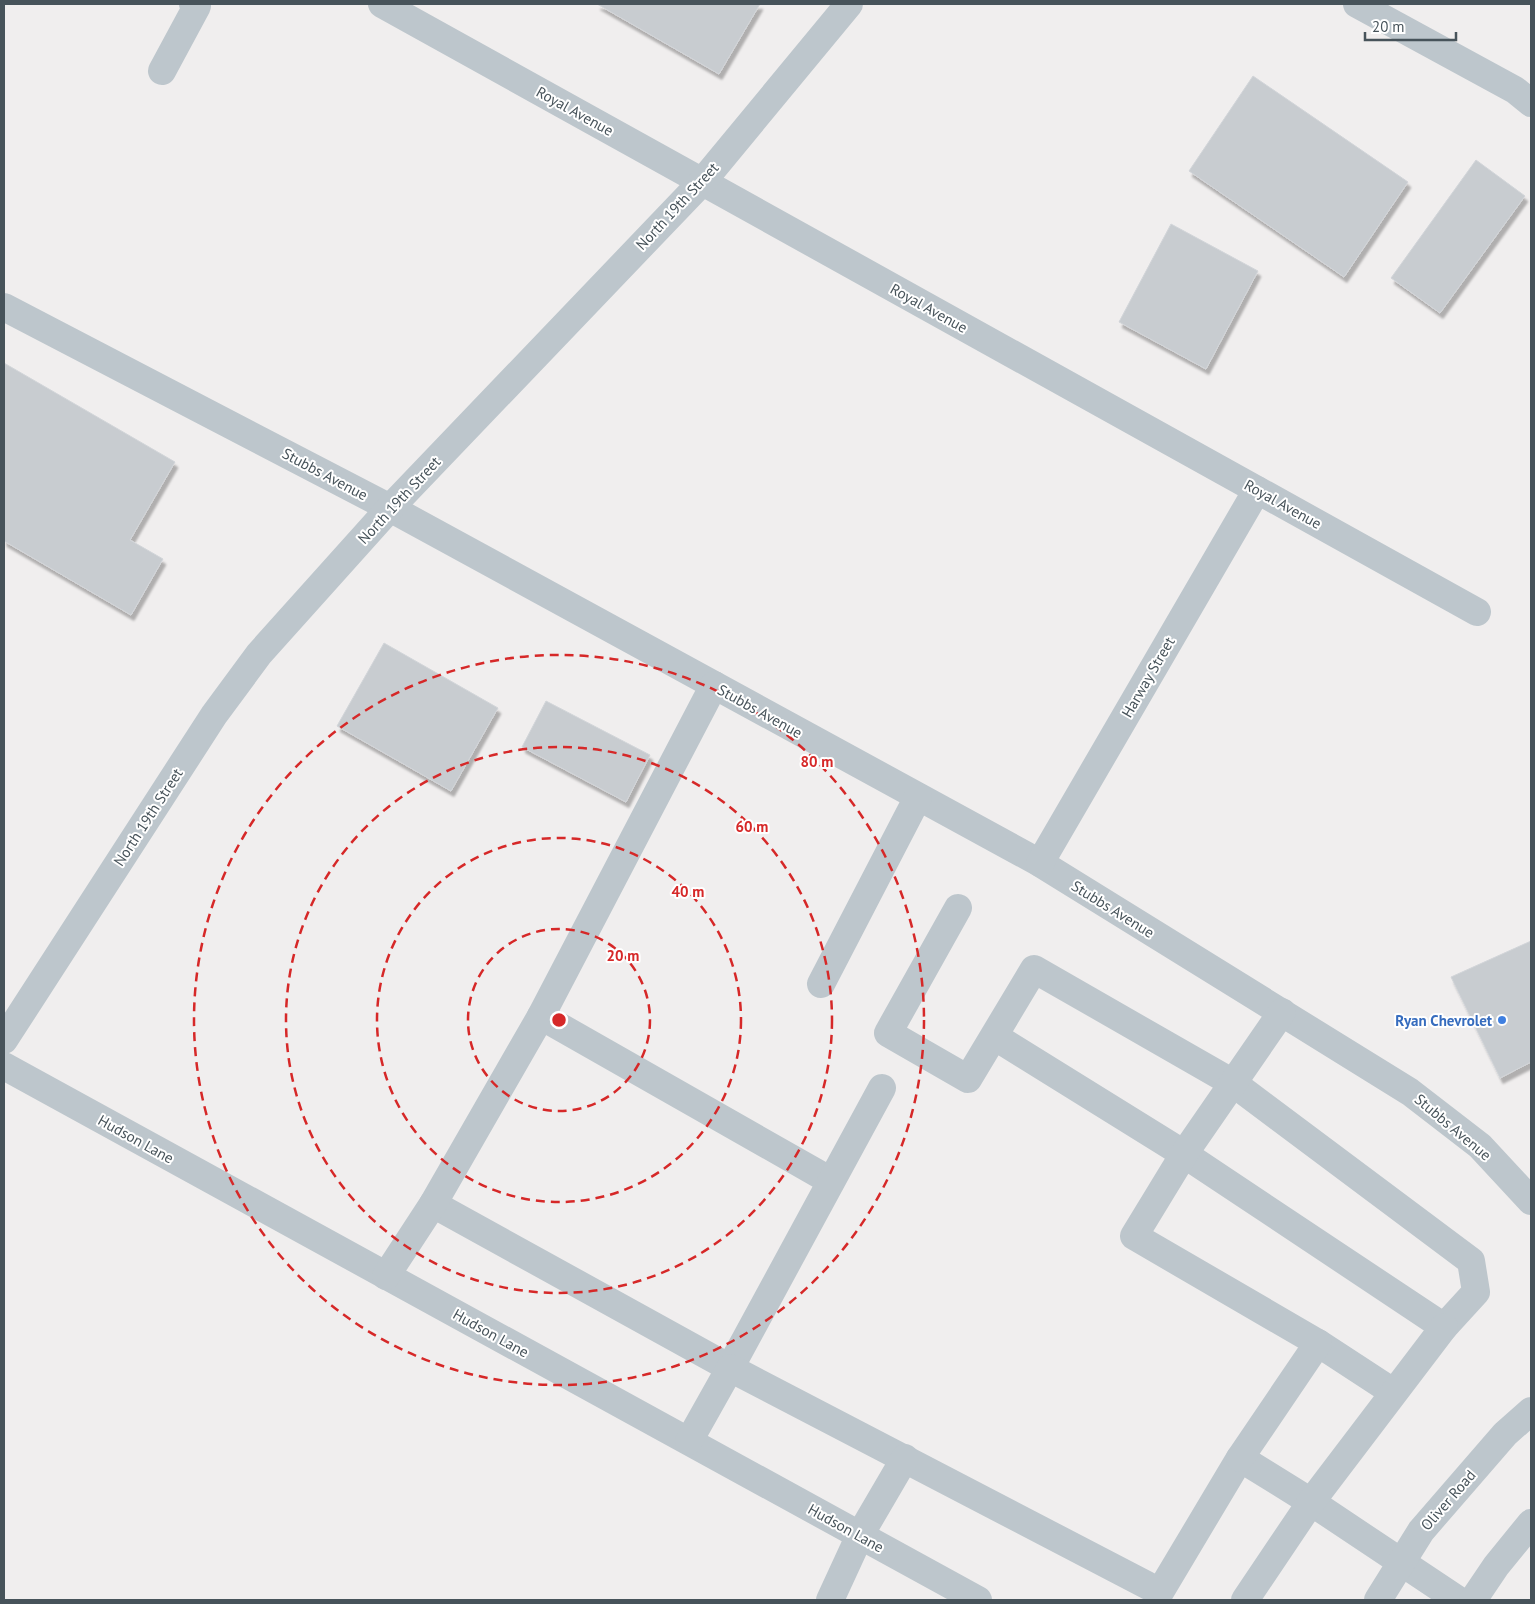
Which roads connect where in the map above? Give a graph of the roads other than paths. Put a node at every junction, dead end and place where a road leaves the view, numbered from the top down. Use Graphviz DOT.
graph roads {
  1 [pos="193,4"];
  2 [pos="382,4"];
  3 [pos="850,4"];
  4 [pos="1357,4"];
  5 [pos="162,71"];
  6 [pos="1531,103"];
  7 [pos="702,182"];
  8 [pos="4,307"];
  9 [pos="1256,490"];
  10 [pos="390,508"];
  11 [pos="1477,612"];
  12 [pos="714,686"];
  13 [pos="918,797"];
  14 [pos="1040,864"];
  15 [pos="958,908"];
  16 [pos="820,984"];
  17 [pos="1282,1012"];
  18 [pos="542,1016"];
  19 [pos="994,1036"];
  20 [pos="4,1040"];
  21 [pos="4,1066"];
  22 [pos="1233,1083"];
  23 [pos="882,1088"];
  24 [pos="1184,1154"];
  25 [pos="831,1181"];
  26 [pos="1531,1201"];
  27 [pos="433,1204"];
  28 [pos="386,1276"];
  29 [pos="1444,1328"];
  30 [pos="1318,1343"];
  31 [pos="730,1368"];
  32 [pos="1394,1392"];
  33 [pos="1531,1411"];
  34 [pos="688,1441"];
  35 [pos="905,1458"];
  36 [pos="1240,1458"];
  37 [pos="1311,1502"];
  38 [pos="1531,1523"];
  39 [pos="860,1535"];
  40 [pos="1402,1563"];
  41 [pos="1151,1593"];
  42 [pos="839,1597"];
  43 [pos="978,1600"];
  44 [pos="1245,1600"];
  45 [pos="1378,1600"];
  46 [pos="1458,1600"];
  47 [pos="1472,1600"];
  1 -- 5 [label="street"];
  2 -- 7 [label="street, Royal Avenue"];
  3 -- 7 [label="street, North 19th Street"];
  4 -- 6 [label="street"];
  7 -- 9 [label="street, Royal Avenue"];
  7 -- 10 [label="street, North 19th Street"];
  8 -- 10 [label="street, Stubbs Avenue"];
  9 -- 11 [label="street, Royal Avenue"];
  9 -- 14 [label="street, Harway Street"];
  10 -- 12 [label="street, Stubbs Avenue"];
  10 -- 20 [label="street, North 19th Street"];
  12 -- 13 [label="street, Stubbs Avenue"];
  12 -- 18 [label="street"];
  13 -- 14 [label="street, Stubbs Avenue"];
  13 -- 16 [label="street"];
  14 -- 17 [label="street, Stubbs Avenue"];
  15 -- 19 [label="street"];
  17 -- 22 [label="street"];
  17 -- 26 [label="street, Stubbs Avenue"];
  18 -- 25 [label="street"];
  18 -- 27 [label="street"];
  19 -- 22 [label="street"];
  19 -- 24 [label="street"];
  21 -- 28 [label="street, Hudson Lane"];
  22 -- 24 [label="street"];
  22 -- 29 [label="street"];
  23 -- 25 [label="street"];
  24 -- 29 [label="street"];
  24 -- 30 [label="street"];
  25 -- 31 [label="street"];
  27 -- 28 [label="street"];
  27 -- 31 [label="street"];
  28 -- 34 [label="street, Hudson Lane"];
  29 -- 32 [label="street"];
  30 -- 32 [label="street"];
  30 -- 36 [label="street"];
  31 -- 34 [label="street"];
  31 -- 35 [label="street"];
  32 -- 37 [label="street"];
  33 -- 40 [label="street, Oliver Road"];
  34 -- 39 [label="street, Hudson Lane"];
  35 -- 39 [label="street"];
  35 -- 41 [label="street"];
  36 -- 37 [label="street"];
  36 -- 41 [label="street"];
  37 -- 40 [label="street"];
  37 -- 44 [label="street"];
  38 -- 47 [label="street"];
  39 -- 42 [label="street"];
  39 -- 43 [label="street, Hudson Lane"];
  40 -- 45 [label="street, Oliver Road"];
  40 -- 46 [label="street"];
}
